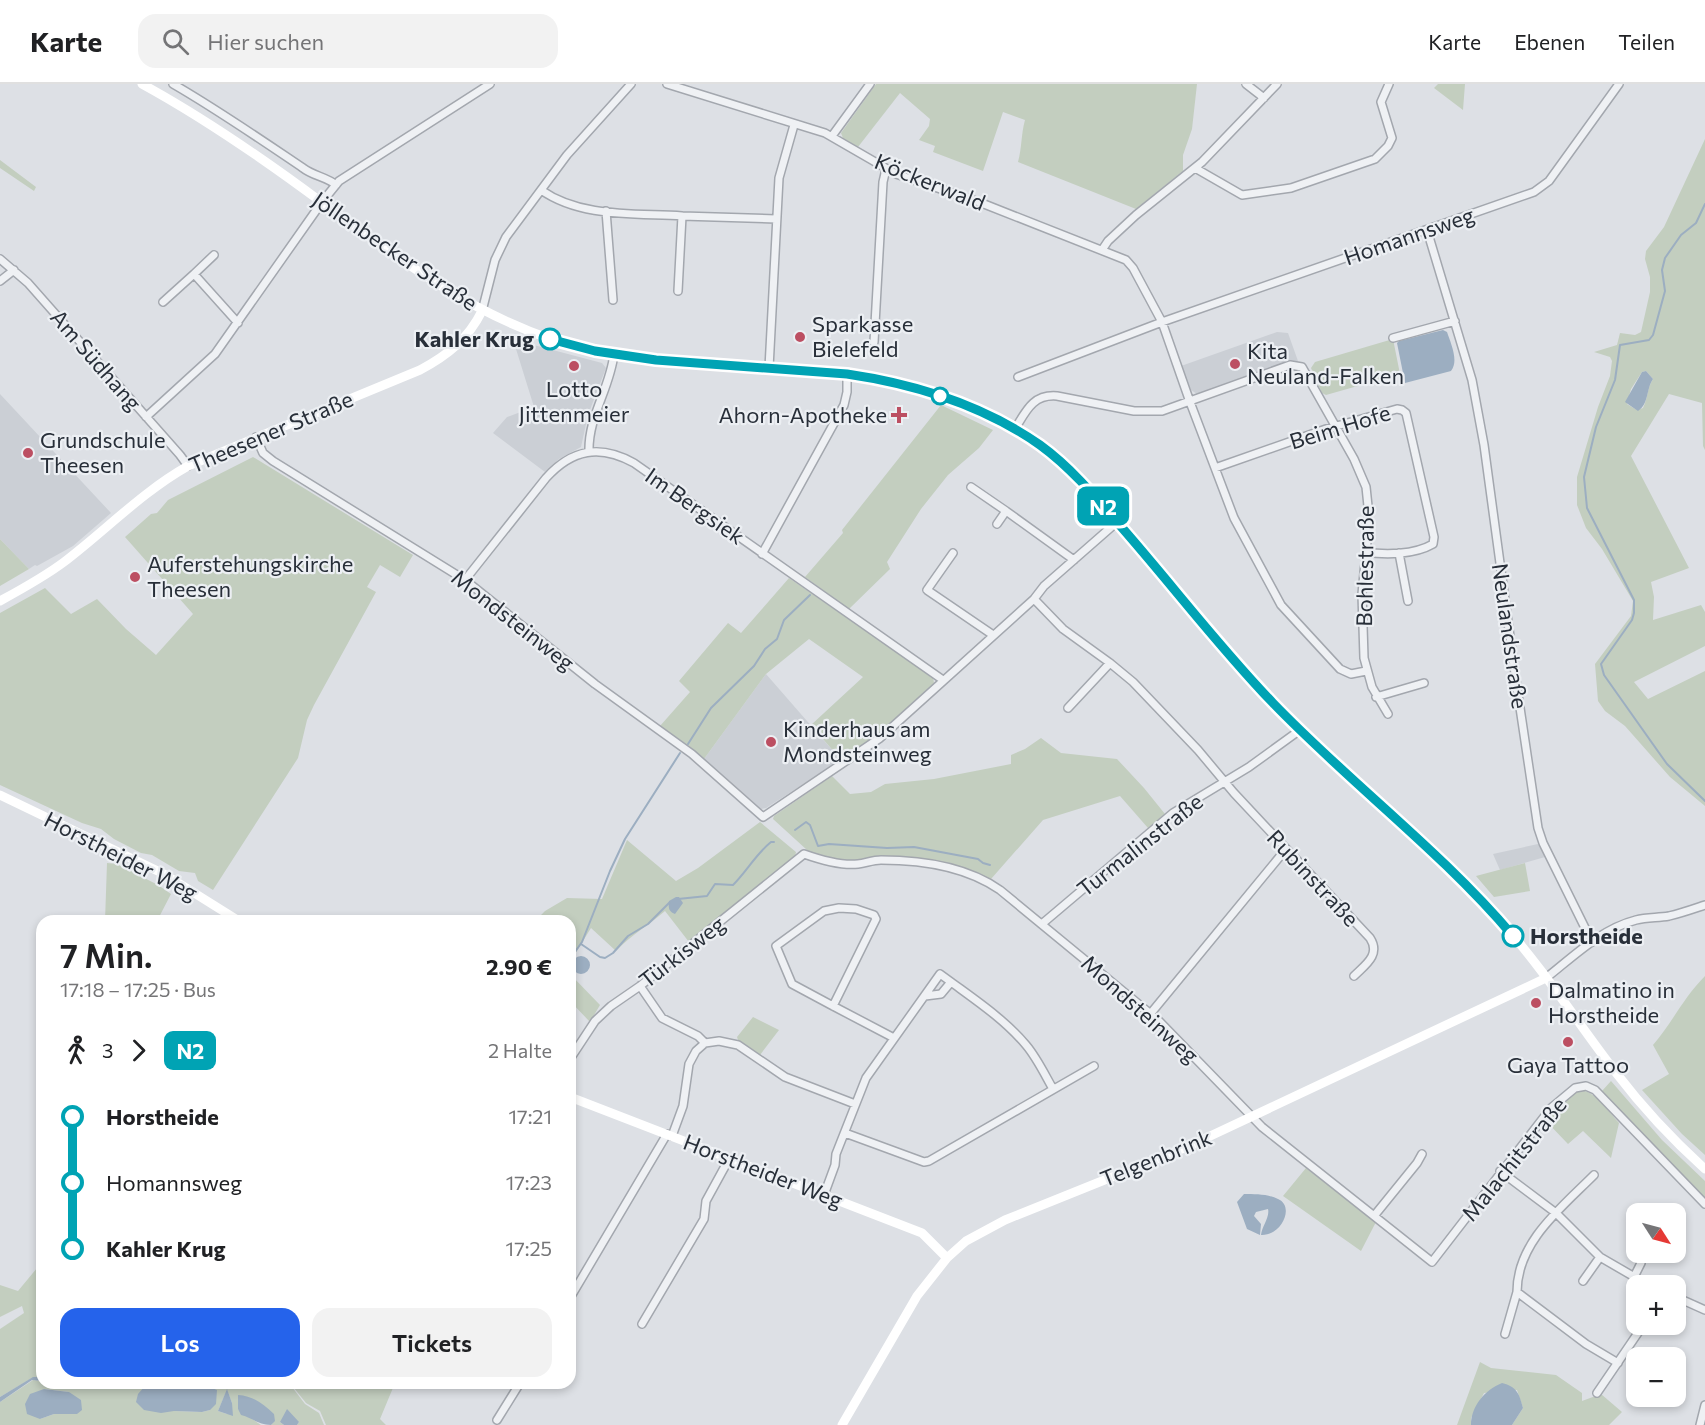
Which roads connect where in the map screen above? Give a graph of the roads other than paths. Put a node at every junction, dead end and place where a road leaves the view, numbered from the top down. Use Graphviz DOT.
graph roads {
  1 [pos="142,84"];
  2 [pos="173,84"];
  3 [pos="490,84"];
  4 [pos="631,84"];
  5 [pos="667,84"];
  6 [pos="870,84"];
  7 [pos="1246,84"];
  8 [pos="1277,84"];
  9 [pos="1389,84"];
  10 [pos="1619,84"];
  11 [pos="1264,98"];
  12 [pos="794,124"];
  13 [pos="832,136"];
  14 [pos="1195,168"];
  15 [pos="886,169"];
  16 [pos="336,185"];
  17 [pos="541,190"];
  18 [pos="322,202"];
  19 [pos="606,211"];
  20 [pos="682,216"];
  21 [pos="776,219"];
  22 [pos="1427,230"];
  23 [pos="1102,250"];
  24 [pos="214,255"];
  25 [pos="0,260"];
  26 [pos="14,270"];
  27 [pos="195,274"];
  28 [pos="0,281"];
  29 [pos="678,291"];
  30 [pos="613,300"];
  31 [pos="163,302"];
  32 [pos="482,311"];
  33 [pos="1455,321"];
  34 [pos="238,322"];
  35 [pos="1162,322"];
  36 [pos="1393,338"];
  37 [pos="874,342"];
  38 [pos="614,354"];
  39 [pos="769,368"];
  40 [pos="847,374"];
  41 [pos="1018,377"];
  42 [pos="1190,402"];
  43 [pos="146,417"];
  44 [pos="1335,428"];
  45 [pos="1015,429"];
  46 [pos="256,437"];
  47 [pos="589,452"];
  48 [pos="188,466"];
  49 [pos="1215,468"];
  50 [pos="971,487"];
  51 [pos="1006,511"];
  52 [pos="1117,522"];
  53 [pos="997,524"];
  54 [pos="1365,552"];
  55 [pos="953,553"];
  56 [pos="1399,553"];
  57 [pos="762,554"];
  58 [pos="1074,560"];
  59 [pos="465,580"];
  60 [pos="1034,599"];
  61 [pos="0,600"];
  62 [pos="1408,601"];
  63 [pos="993,635"];
  64 [pos="1110,663"];
  65 [pos="1366,671"];
  66 [pos="943,680"];
  67 [pos="1424,683"];
  68 [pos="1376,697"];
  69 [pos="1068,708"];
  70 [pos="1388,714"];
  71 [pos="1300,730"];
  72 [pos="1224,782"];
  73 [pos="0,795"];
  74 [pos="1286,849"];
  75 [pos="804,854"];
  76 [pos="1705,904"];
  77 [pos="229,915"];
  78 [pos="1043,923"];
  79 [pos="1592,942"];
  80 [pos="1354,976"];
  81 [pos="1546,978"];
  82 [pos="951,982"];
  83 [pos="640,986"];
  84 [pos="925,996"];
  85 [pos="833,1006"];
  86 [pos="1151,1013"];
  87 [pos="894,1038"];
  88 [pos="705,1043"];
  89 [pos="576,1051"];
  90 [pos="1094,1066"];
  91 [pos="1053,1089"];
  92 [pos="576,1099"];
  93 [pos="855,1104"];
  94 [pos="1252,1116"];
  95 [pos="844,1133"];
  96 [pos="669,1135"];
  97 [pos="1422,1154"];
  98 [pos="729,1159"];
  99 [pos="1705,1169"];
  100 [pos="1500,1171"];
  101 [pos="1594,1175"];
  102 [pos="824,1196"];
  103 [pos="1705,1204"];
  104 [pos="1556,1213"];
  105 [pos="1374,1216"];
  106 [pos="1600,1257"];
  107 [pos="947,1258"];
  108 [pos="1432,1262"];
  109 [pos="1631,1275"];
  110 [pos="1583,1281"];
  111 [pos="576,1288"];
  112 [pos="1517,1292"];
  113 [pos="1686,1301"];
  114 [pos="1705,1310"];
  115 [pos="642,1324"];
  116 [pos="1505,1334"];
  117 [pos="1637,1335"];
  118 [pos="1618,1363"];
  119 [pos="516,1389"];
  120 [pos="1597,1393"];
  121 [pos="1705,1405"];
  122 [pos="497,1420"];
  123 [pos="842,1425"];
  124 [pos="1700,1425"];
  1 -- 18 [label="street, Jöllenbecker Straße"];
  2 -- 16 [label="street"];
  3 -- 16 [label="street"];
  4 -- 17 [label="street"];
  5 -- 12 [label="street, Köckerwald"];
  6 -- 13 [label="street"];
  7 -- 11 [label="street"];
  8 -- 11 [label="street"];
  9 -- 14 [label="street"];
  10 -- 22 [label="street, Homannsweg"];
  11 -- 14 [label="street"];
  12 -- 13 [label="street, Köckerwald"];
  12 -- 21 [label="street"];
  13 -- 15 [label="street, Köckerwald"];
  14 -- 23 [label="street"];
  15 -- 23 [label="street, Köckerwald"];
  15 -- 37 [label="street"];
  16 -- 18 [label="street"];
  17 -- 19 [label="street"];
  17 -- 32 [label="street"];
  18 -- 32 [label="street, Jöllenbecker Straße"];
  18 -- 34 [label="street"];
  19 -- 20 [label="street"];
  19 -- 30 [label="street"];
  20 -- 21 [label="street"];
  20 -- 29 [label="street"];
  21 -- 39 [label="street"];
  22 -- 33 [label="street, Neulandstraße"];
  22 -- 35 [label="street, Homannsweg"];
  23 -- 35 [label="street, Köckerwald"];
  24 -- 27 [label="street"];
  25 -- 26 [label="street, Am Südhang"];
  26 -- 28 [label="street"];
  26 -- 43 [label="street, Am Südhang"];
  27 -- 31 [label="street"];
  27 -- 34 [label="street"];
  32 -- 38 [label="street, Jöllenbecker Straße"];
  32 -- 46 [label="street, Theesener Straße"];
  33 -- 36 [label="street"];
  33 -- 79 [label="street, Neulandstraße"];
  34 -- 43 [label="street"];
  35 -- 41 [label="street, Homannsweg"];
  35 -- 42 [label="street, Köckerwald"];
  38 -- 39 [label="street, Jöllenbecker Straße"];
  38 -- 47 [label="street"];
  39 -- 40 [label="street, Jöllenbecker Straße"];
  40 -- 45 [label="street, Jöllenbecker Straße"];
  40 -- 57 [label="street"];
  42 -- 44 [label="street, Bohlestraße"];
  42 -- 45 [label="street, Bohlestraße"];
  42 -- 49 [label="street, Köckerwald"];
  43 -- 48 [label="street, Am Südhang"];
  44 -- 49 [label="street, Beim Hofe"];
  44 -- 54 [label="street, Bohlestraße"];
  44 -- 56 [label="street, Beim Hofe"];
  45 -- 52 [label="street, Jöllenbecker Straße"];
  46 -- 48 [label="street, Theesener Straße"];
  46 -- 59 [label="street, Mondsteinweg"];
  47 -- 57 [label="street, Im Bergsiek"];
  47 -- 59 [label="street"];
  48 -- 61 [label="street, Theesener Straße"];
  49 -- 65 [label="street, Köckerwald"];
  50 -- 51 [label="street"];
  51 -- 53 [label="street"];
  51 -- 58 [label="street"];
  52 -- 58 [label="street"];
  52 -- 71 [label="street, Jöllenbecker Straße"];
  54 -- 56 [label="street, Beim Hofe"];
  54 -- 65 [label="street, Bohlestraße"];
  55 -- 63 [label="street"];
  56 -- 62 [label="street"];
  57 -- 66 [label="street, Im Bergsiek"];
  58 -- 60 [label="street"];
  59 -- 66 [label="street, Mondsteinweg"];
  60 -- 63 [label="street"];
  60 -- 64 [label="street, Rubinstraße"];
  63 -- 66 [label="street"];
  64 -- 69 [label="street"];
  64 -- 72 [label="street, Rubinstraße"];
  65 -- 68 [label="street, Bohlestraße"];
  67 -- 68 [label="street"];
  68 -- 70 [label="street, Bohlestraße"];
  71 -- 72 [label="street, Turmalinstraße"];
  71 -- 81 [label="street, Jöllenbecker Straße"];
  72 -- 74 [label="street, Rubinstraße"];
  72 -- 78 [label="street, Turmalinstraße"];
  73 -- 77 [label="street, Horstheider Weg"];
  74 -- 80 [label="street, Rubinstraße"];
  74 -- 86 [label="street"];
  75 -- 78 [label="street, Mondsteinweg"];
  75 -- 83 [label="street, Türkisweg"];
  76 -- 79 [label="street"];
  78 -- 86 [label="street, Mondsteinweg"];
  79 -- 81 [label="street"];
  81 -- 94 [label="street, Telgenbrink"];
  81 -- 99 [label="street, Jöllenbecker Straße"];
  82 -- 84 [label="street"];
  82 -- 84 [label="street"];
  82 -- 91 [label="street"];
  83 -- 88 [label="street"];
  83 -- 89 [label="street, Türkisweg"];
  84 -- 87 [label="street"];
  85 -- 85 [label="street"];
  85 -- 87 [label="street"];
  86 -- 94 [label="street, Mondsteinweg"];
  87 -- 93 [label="street"];
  88 -- 93 [label="street"];
  88 -- 96 [label="street"];
  90 -- 91 [label="street"];
  91 -- 95 [label="street"];
  92 -- 96 [label="street, Horstheider Weg"];
  93 -- 95 [label="street"];
  94 -- 105 [label="street, Mondsteinweg"];
  94 -- 107 [label="street, Telgenbrink"];
  95 -- 102 [label="street"];
  96 -- 98 [label="street, Horstheider Weg"];
  96 -- 111 [label="street"];
  97 -- 105 [label="street"];
  98 -- 102 [label="street, Horstheider Weg"];
  98 -- 115 [label="street"];
  100 -- 103 [label="street, Malachitstraße"];
  100 -- 104 [label="street"];
  100 -- 108 [label="street, Malachitstraße"];
  101 -- 104 [label="street"];
  102 -- 107 [label="street, Horstheider Weg"];
  104 -- 106 [label="street"];
  104 -- 112 [label="street"];
  105 -- 108 [label="street, Mondsteinweg"];
  106 -- 109 [label="street"];
  106 -- 110 [label="street"];
  107 -- 123 [label="street, Telgenbrink"];
  112 -- 116 [label="street"];
  112 -- 118 [label="street"];
  113 -- 114 [label="street"];
  117 -- 118 [label="street"];
  118 -- 120 [label="street"];
  119 -- 122 [label="street"];
  121 -- 124 [label="street"];
}
